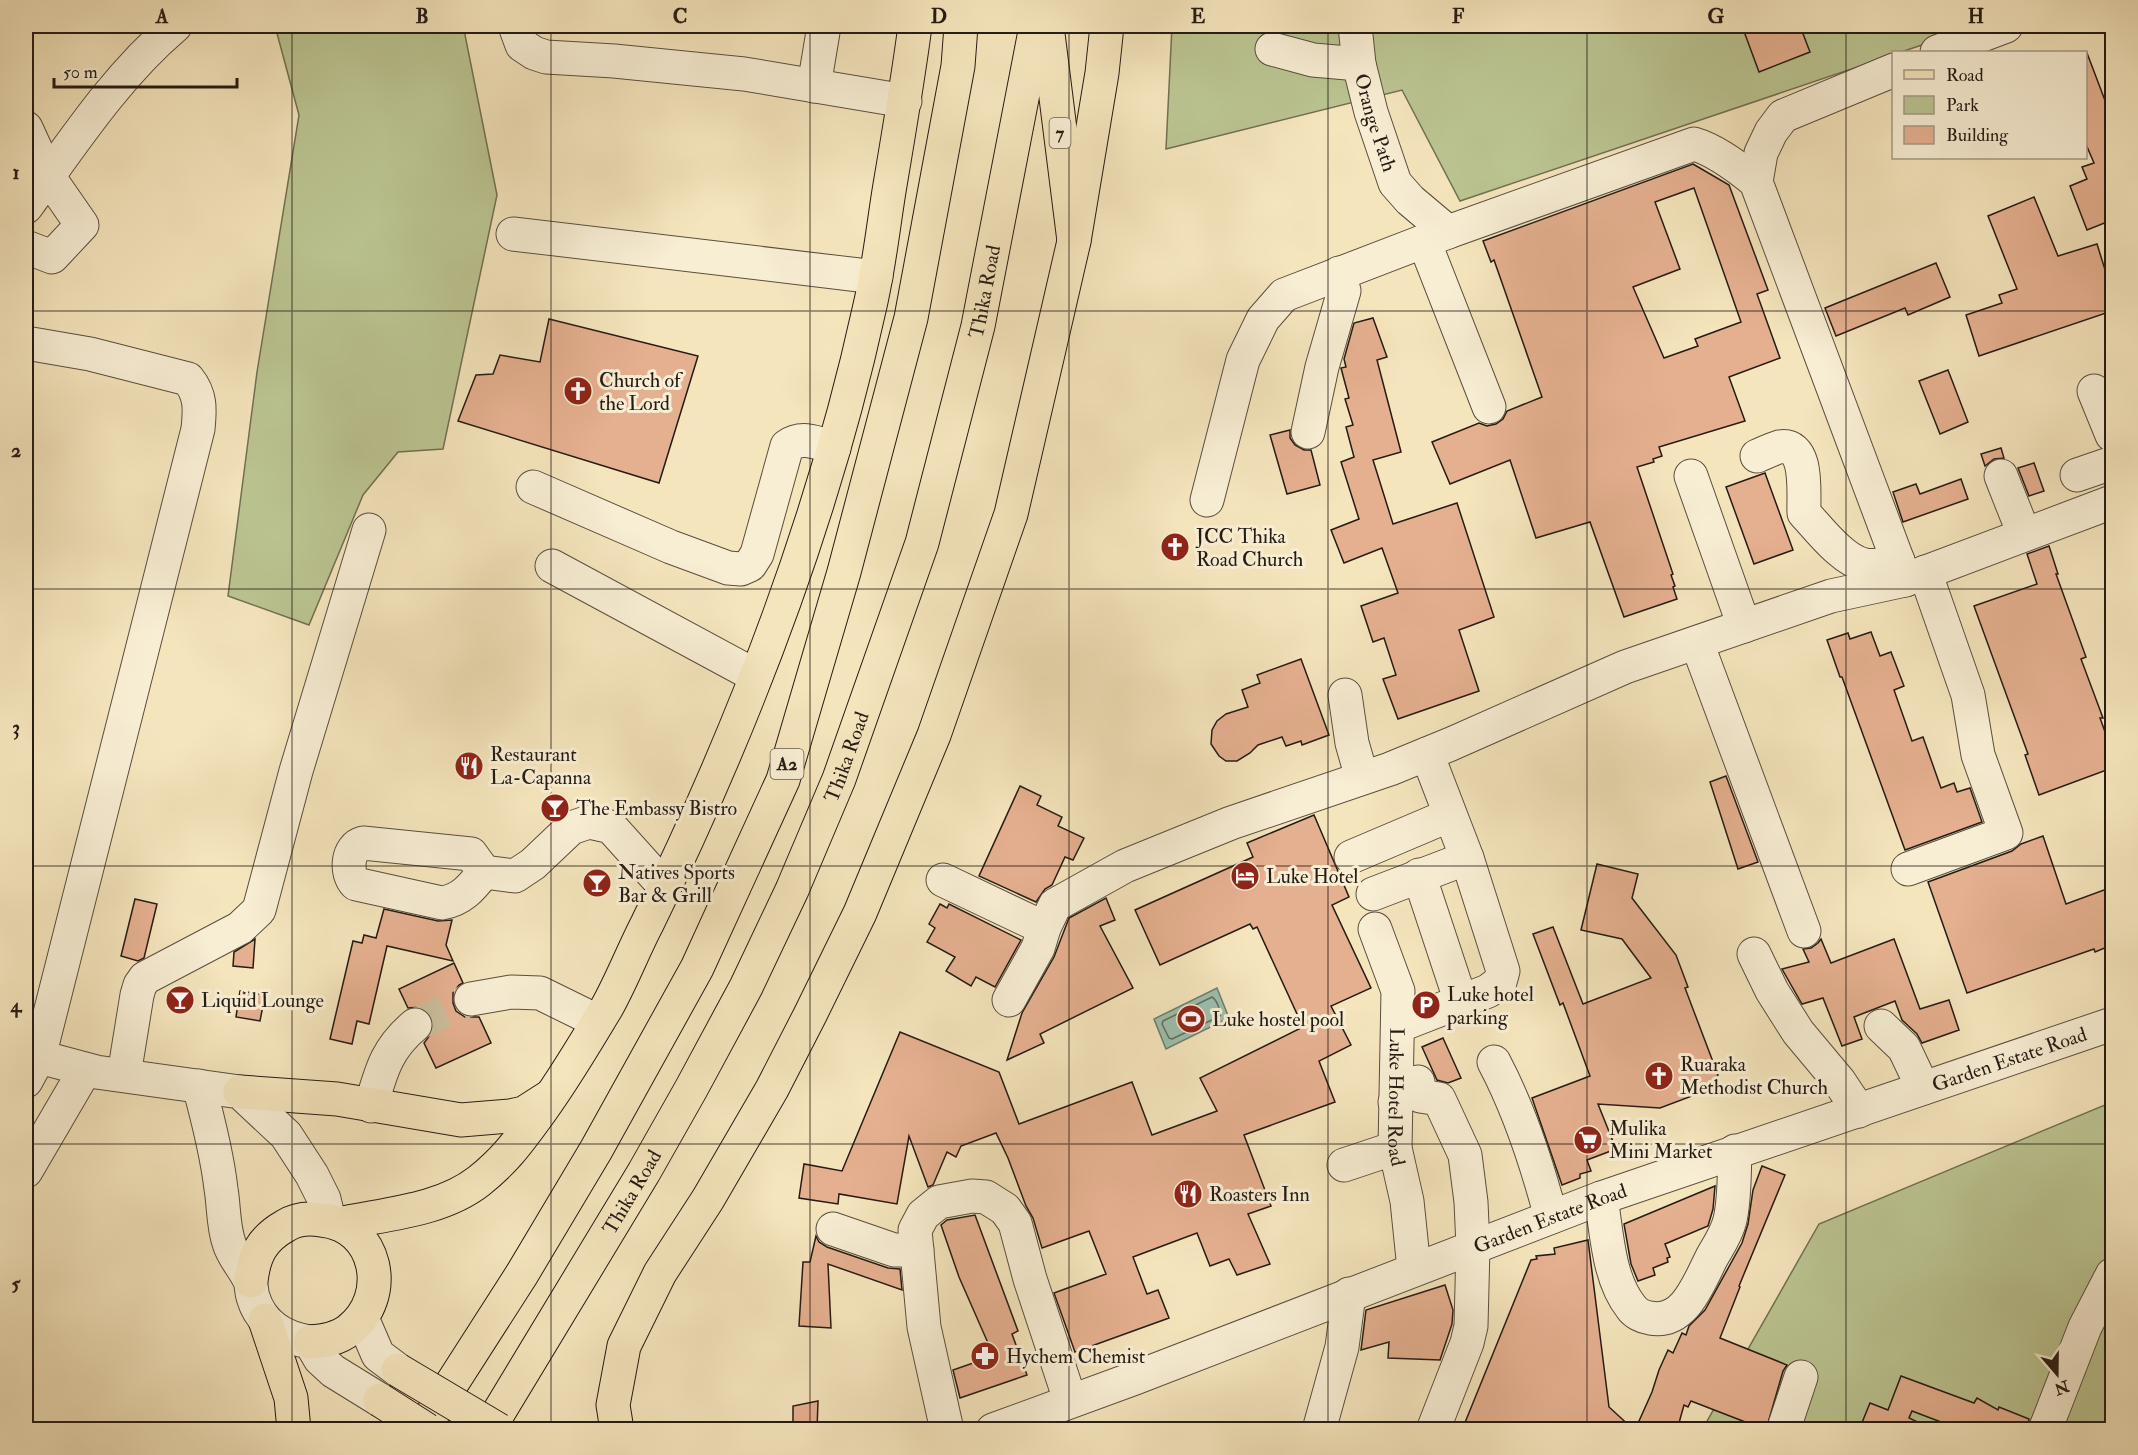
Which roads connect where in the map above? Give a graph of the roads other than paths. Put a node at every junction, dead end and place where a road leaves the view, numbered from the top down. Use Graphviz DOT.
graph roads {
  1 [pos="176,26"];
  2 [pos="515,26"];
  3 [pos="824,26"];
  4 [pos="915,26"];
  5 [pos="961,26"];
  6 [pos="1035,26"];
  7 [pos="1047,26"];
  8 [pos="1107,26"];
  9 [pos="1355,26"];
  10 [pos="2006,26"];
  11 [pos="1272,49"];
  12 [pos="1940,51"];
  13 [pos="1359,64"];
  14 [pos="1892,70"];
  15 [pos="814,86"];
  16 [pos="905,101"];
  17 [pos="26,128"];
  18 [pos="48,176"];
  19 [pos="1756,182"];
  20 [pos="26,207"];
  21 [pos="513,234"];
  22 [pos="1436,236"];
  23 [pos="1074,241"];
  24 [pos="26,247"];
  25 [pos="1339,273"];
  26 [pos="876,277"];
  27 [pos="26,343"];
  28 [pos="2094,391"];
  29 [pos="1489,407"];
  30 [pos="1308,432"];
  31 [pos="2112,435"];
  32 [pos="834,448"];
  33 [pos="1757,456"];
  34 [pos="2112,463"];
  35 [pos="2077,475"];
  36 [pos="1691,476"];
  37 [pos="2001,476"];
  38 [pos="533,487"];
  39 [pos="1207,500"];
  40 [pos="2112,502"];
  41 [pos="369,530"];
  42 [pos="2024,534"];
  43 [pos="552,566"];
  44 [pos="1910,571"];
  45 [pos="1744,626"];
  46 [pos="1697,643"];
  47 [pos="756,676"];
  48 [pos="1345,695"];
  49 [pos="1427,754"];
  50 [pos="1362,778"];
  51 [pos="1450,815"];
  52 [pos="1351,857"];
  53 [pos="1467,858"];
  54 [pos="1908,869"];
  55 [pos="484,872"];
  56 [pos="1419,875"];
  57 [pos="943,880"];
  58 [pos="665,887"];
  59 [pos="1373,894"];
  60 [pos="1044,928"];
  61 [pos="1376,929"];
  62 [pos="1804,931"];
  63 [pos="1754,954"];
  64 [pos="471,999"];
  65 [pos="1009,1000"];
  66 [pos="1461,1002"];
  67 [pos="597,1021"];
  68 [pos="2112,1024"];
  69 [pos="415,1025"];
  70 [pos="1398,1026"];
  71 [pos="1881,1026"];
  72 [pos="1494,1062"];
  73 [pos="30,1064"];
  74 [pos="85,1070"];
  75 [pos="124,1075"];
  76 [pos="199,1086"];
  77 [pos="1923,1088"];
  78 [pos="240,1092"];
  79 [pos="555,1092"];
  80 [pos="1395,1102"];
  81 [pos="371,1106"];
  82 [pos="1859,1111"];
  83 [pos="1395,1148"];
  84 [pos="1736,1151"];
  85 [pos="1344,1165"];
  86 [pos="26,1171"];
  87 [pos="1601,1198"];
  88 [pos="1551,1217"];
  89 [pos="334,1222"];
  90 [pos="833,1229"];
  91 [pos="1473,1247"];
  92 [pos="917,1251"];
  93 [pos="1414,1269"];
  94 [pos="2112,1275"];
  95 [pos="251,1281"];
  96 [pos="1349,1294"];
  97 [pos="362,1318"];
  98 [pos="265,1320"];
  99 [pos="310,1342"];
  100 [pos="398,1370"];
  101 [pos="1801,1377"];
  102 [pos="380,1400"];
  103 [pos="1070,1400"];
  104 [pos="294,1430"];
  105 [pos="422,1430"];
  106 [pos="427,1430"];
  107 [pos="488,1430"];
  108 [pos="499,1430"];
  109 [pos="617,1430"];
  110 [pos="947,1430"];
  111 [pos="993,1430"];
  112 [pos="1319,1430"];
  113 [pos="1433,1430"];
  114 [pos="1786,1430"];
  115 [pos="2045,1430"];
  1 -- 18 [label="street"];
  2 -- 15 [label="street"];
  3 -- 15 [label="street"];
  4 -- 16 [label="main road"];
  5 -- 105 [label="main road, A2"];
  6 -- 107 [label="main road, Thika Road"];
  7 -- 23 [label="main road, 7"];
  8 -- 23 [label="main road"];
  9 -- 13 [label="street, Orange Path"];
  10 -- 12 [label="street"];
  11 -- 13 [label="street"];
  13 -- 22 [label="street, Orange Path"];
  14 -- 19 [label="street"];
  15 -- 16 [label="street"];
  16 -- 26 [label="main road"];
  17 -- 18 [label="street"];
  18 -- 20 [label="street"];
  18 -- 24 [label="street"];
  19 -- 22 [label="street"];
  19 -- 44 [label="street"];
  21 -- 26 [label="street"];
  22 -- 25 [label="street"];
  22 -- 29 [label="street"];
  23 -- 109 [label="main road"];
  25 -- 30 [label="street"];
  25 -- 39 [label="street"];
  26 -- 32 [label="main road"];
  27 -- 73 [label="street"];
  28 -- 31 [label="street"];
  32 -- 38 [label="street"];
  32 -- 47 [label="main road"];
  33 -- 44 [label="street"];
  34 -- 35 [label="street"];
  36 -- 45 [label="street"];
  37 -- 42 [label="street"];
  40 -- 42 [label="street"];
  41 -- 75 [label="street"];
  42 -- 44 [label="street"];
  43 -- 47 [label="street"];
  44 -- 45 [label="street"];
  44 -- 54 [label="street"];
  45 -- 46 [label="street"];
  46 -- 49 [label="street"];
  46 -- 62 [label="street"];
  47 -- 58 [label="main road"];
  48 -- 50 [label="street"];
  49 -- 50 [label="street"];
  49 -- 51 [label="street"];
  50 -- 60 [label="street"];
  51 -- 52 [label="street"];
  51 -- 53 [label="street"];
  53 -- 56 [label="street"];
  53 -- 66 [label="street"];
  55 -- 58 [label="street"];
  56 -- 59 [label="street"];
  56 -- 66 [label="street"];
  57 -- 60 [label="street"];
  58 -- 67 [label="main road"];
  60 -- 65 [label="street"];
  61 -- 70 [label="street, Luke Hotel Road"];
  63 -- 82 [label="street"];
  64 -- 67 [label="street"];
  66 -- 70 [label="street"];
  67 -- 79 [label="main road"];
  68 -- 77 [label="street, Garden Estate Road"];
  69 -- 81 [label="street"];
  70 -- 80 [label="street, Luke Hotel Road"];
  71 -- 77 [label="street"];
  72 -- 88 [label="street"];
  73 -- 74 [label="street"];
  74 -- 75 [label="street"];
  74 -- 86 [label="street"];
  75 -- 76 [label="street"];
  76 -- 78 [label="street"];
  76 -- 95 [label="street"];
  77 -- 82 [label="street, Garden Estate Road"];
  78 -- 81 [label="main road"];
  78 -- 89 [label="street"];
  79 -- 81 [label="main road"];
  79 -- 89 [label="main road"];
  80 -- 83 [label="street, Luke Hotel Road"];
  80 -- 91 [label="street"];
  82 -- 84 [label="street, Garden Estate Road"];
  83 -- 85 [label="street"];
  83 -- 93 [label="street, Luke Hotel Road"];
  84 -- 87 [label="street, Garden Estate Road"];
  84 -- 87 [label="street"];
  87 -- 88 [label="street, Garden Estate Road"];
  88 -- 91 [label="street, Garden Estate Road"];
  89 -- 95 [label="main road"];
  89 -- 97 [label="main road"];
  90 -- 92 [label="street"];
  91 -- 93 [label="street, Garden Estate Road"];
  91 -- 113 [label="street"];
  92 -- 103 [label="street"];
  92 -- 110 [label="street"];
  93 -- 96 [label="street, Garden Estate Road"];
  94 -- 115 [label="street"];
  95 -- 98 [label="street"];
  96 -- 103 [label="street, Garden Estate Road"];
  96 -- 112 [label="street"];
  97 -- 99 [label="main road"];
  97 -- 100 [label="street"];
  98 -- 99 [label="street"];
  98 -- 104 [label="main road"];
  99 -- 102 [label="street"];
  100 -- 108 [label="main road, bridge"];
  101 -- 114 [label="street"];
  102 -- 106 [label="main road, bridge"];
  103 -- 111 [label="street, Garden Estate Road"];
}
